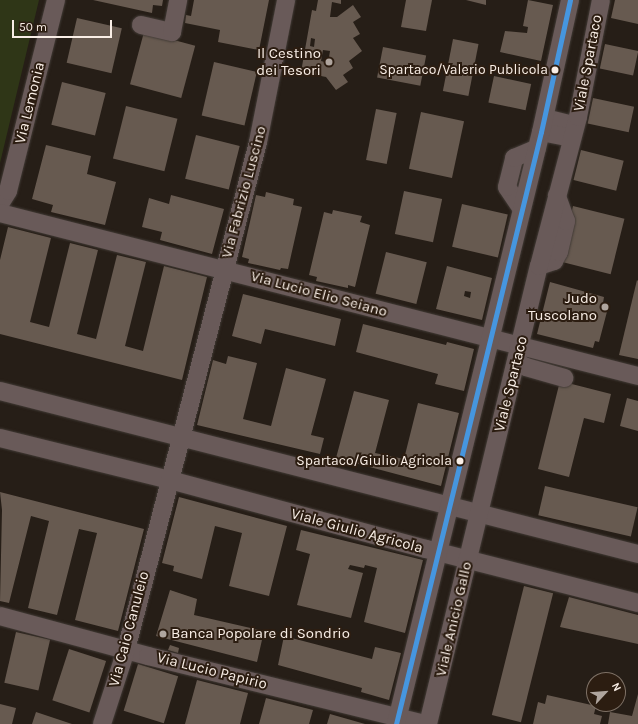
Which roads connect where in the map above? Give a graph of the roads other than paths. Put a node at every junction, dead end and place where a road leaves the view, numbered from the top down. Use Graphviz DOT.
graph roads {
  1 [pos="56,0"];
  2 [pos="178,0"];
  3 [pos="286,0"];
  4 [pos="570,0"];
  5 [pos="601,0"];
  6 [pos="141,25"];
  7 [pos="573,132"];
  8 [pos="541,133"];
  9 [pos="0,204"];
  10 [pos="0,213"];
  11 [pos="224,269"];
  12 [pos="490,338"];
  13 [pos="519,354"];
  14 [pos="638,376"];
  15 [pos="564,378"];
  16 [pos="0,391"];
  17 [pos="0,438"];
  18 [pos="180,439"];
  19 [pos="170,480"];
  20 [pos="449,507"];
  21 [pos="479,514"];
  22 [pos="438,552"];
  23 [pos="638,554"];
  24 [pos="468,560"];
  25 [pos="638,603"];
  26 [pos="0,616"];
  27 [pos="126,650"];
  28 [pos="397,721"];
  29 [pos="102,724"];
  30 [pos="424,724"];
  31 [pos="428,724"];
  1 -- 9 [label="street, Via Lemonia"];
  2 -- 6 [label="street"];
  3 -- 11 [label="street, Via Fabrizio Luscino"];
  4 -- 8 [label="street, Viale Spartaco"];
  5 -- 7 [label="street, Viale Spartaco"];
  7 -- 8 [label="street"];
  7 -- 13 [label="street, Viale Spartaco"];
  8 -- 12 [label="street, Viale Spartaco"];
  10 -- 11 [label="street, Via Lucio Elio Seiano"];
  11 -- 12 [label="street, Via Lucio Elio Seiano"];
  11 -- 18 [label="street, Via Fabrizio Luscino"];
  12 -- 13 [label="street, Via Lucio Elio Seiano"];
  12 -- 20 [label="street, Viale Spartaco"];
  13 -- 14 [label="street, Via Lucio Elio Seiano"];
  13 -- 15 [label="street"];
  13 -- 21 [label="street, Viale Spartaco"];
  16 -- 18 [label="street"];
  17 -- 19 [label="street, Viale Giulio Agricola"];
  18 -- 19 [label="street, Via Caio Canuleio"];
  18 -- 20 [label="street"];
  19 -- 22 [label="street, Viale Giulio Agricola"];
  19 -- 27 [label="street, Via Caio Canuleio"];
  20 -- 21 [label="street"];
  20 -- 22 [label="street, Viale Spartaco"];
  21 -- 23 [label="street"];
  21 -- 24 [label="street, Viale Anicio Gallo"];
  22 -- 24 [label="street, Viale Giulio Agricola"];
  22 -- 28 [label="street, Viale Anicio Gallo"];
  24 -- 25 [label="street, Viale Giulio Agricola"];
  24 -- 31 [label="street, Viale Anicio Gallo"];
  26 -- 27 [label="street, Via Lucio Papirio"];
  27 -- 28 [label="street, Via Lucio Papirio"];
  27 -- 29 [label="street, Via Caio Canuleio"];
  28 -- 30 [label="street, Via Lucio Papirio"];
}
